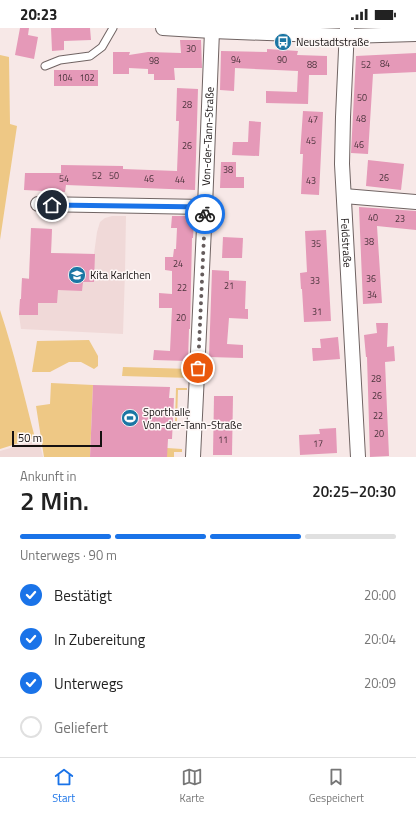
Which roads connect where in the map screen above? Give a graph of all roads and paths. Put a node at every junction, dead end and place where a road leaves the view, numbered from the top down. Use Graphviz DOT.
graph roads {
  1 [pos="113,28"];
  2 [pos="163,28"];
  3 [pos="212,31"];
  4 [pos="347,32"];
  5 [pos="416,34"];
  6 [pos="45,66"];
  7 [pos="344,196"];
  8 [pos="416,202"];
  9 [pos="38,204"];
  10 [pos="205,207"];
  11 [pos="193,457"];
  12 [pos="358,457"];
  1 -- 6 [label="lane"];
  2 -- 3 [label="street"];
  3 -- 4 [label="street"];
  3 -- 10 [label="street, Von-der-Tann-Straße"];
  4 -- 5 [label="street"];
  4 -- 7 [label="street, Feldstraße"];
  7 -- 8 [label="street"];
  7 -- 12 [label="street, Feldstraße"];
  9 -- 10 [label="street"];
  10 -- 11 [label="street, Von-der-Tann-Straße"];
}
